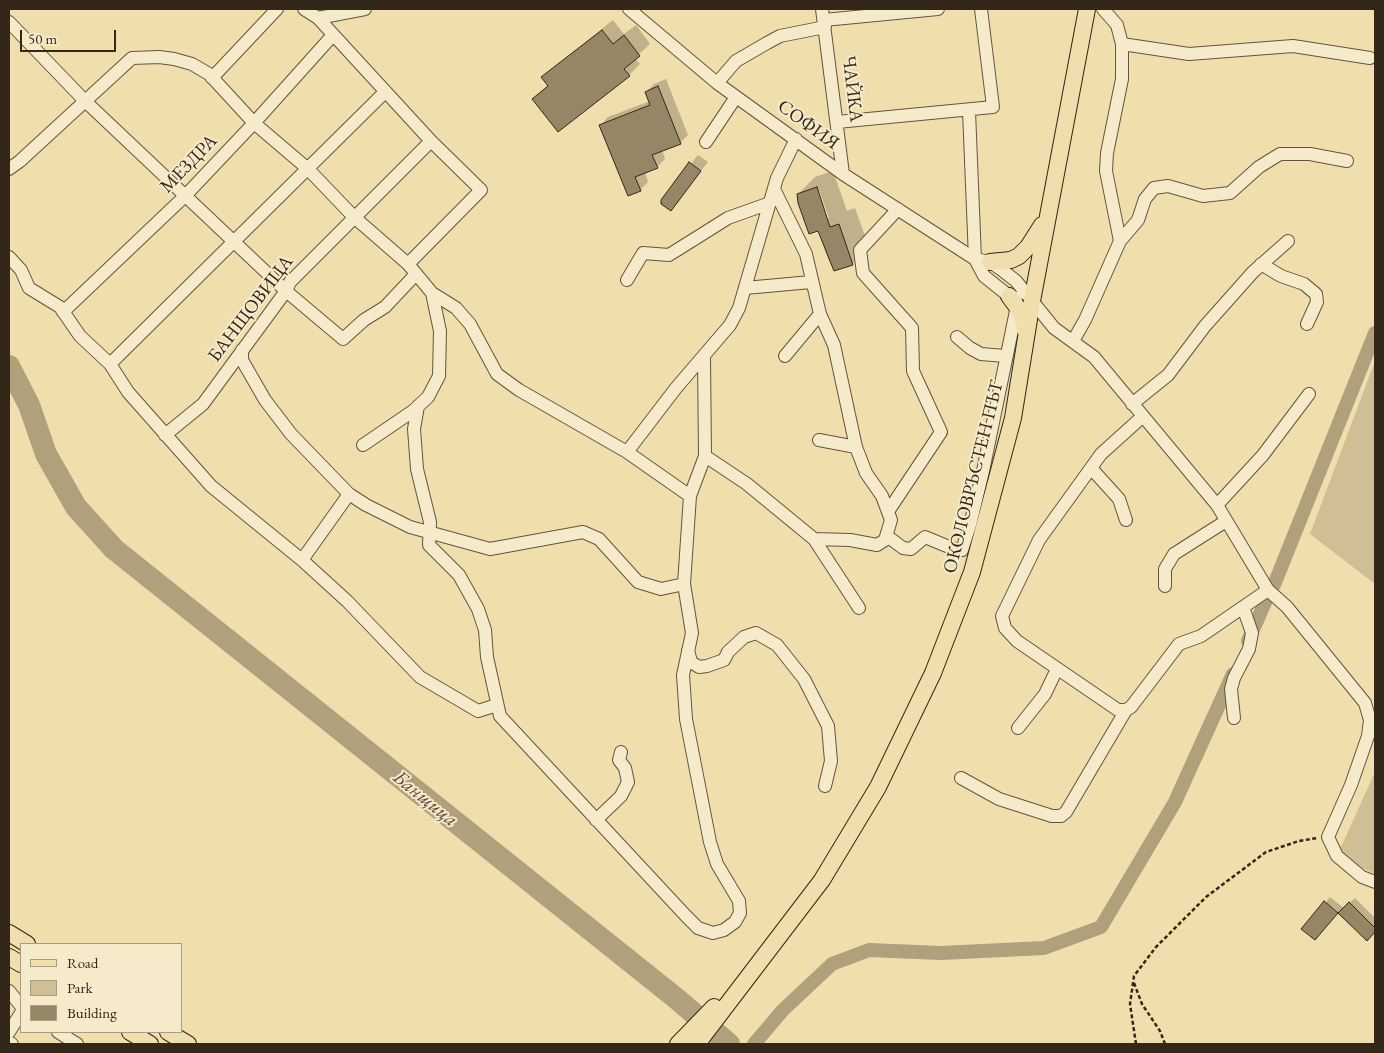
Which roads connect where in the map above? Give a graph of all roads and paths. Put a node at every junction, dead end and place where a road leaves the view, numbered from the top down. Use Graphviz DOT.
graph roads {
  1 [pos="277,9"];
  2 [pos="304,9"];
  3 [pos="365,9"];
  4 [pos="629,9"];
  5 [pos="938,9"];
  6 [pos="981,9"];
  7 [pos="1087,9"];
  8 [pos="1103,9"];
  9 [pos="898,11"];
  10 [pos="318,18"];
  11 [pos="823,19"];
  12 [pos="9,22"];
  13 [pos="333,35"];
  14 [pos="1122,44"];
  15 [pos="1370,58"];
  16 [pos="212,78"];
  17 [pos="717,83"];
  18 [pos="385,92"];
  19 [pos="736,97"];
  20 [pos="84,100"];
  21 [pos="969,111"];
  22 [pos="837,122"];
  23 [pos="254,123"];
  24 [pos="796,139"];
  25 [pos="431,141"];
  26 [pos="706,142"];
  27 [pos="1347,161"];
  28 [pos="9,169"];
  29 [pos="308,169"];
  30 [pos="843,174"];
  31 [pos="774,189"];
  32 [pos="185,196"];
  33 [pos="770,202"];
  34 [pos="898,209"];
  35 [pos="1048,214"];
  36 [pos="354,216"];
  37 [pos="1120,241"];
  38 [pos="1288,241"];
  39 [pos="235,242"];
  40 [pos="9,257"];
  41 [pos="982,261"];
  42 [pos="1261,264"];
  43 [pos="412,269"];
  44 [pos="627,280"];
  45 [pos="811,282"];
  46 [pos="745,288"];
  47 [pos="286,292"];
  48 [pos="432,293"];
  49 [pos="1019,301"];
  50 [pos="63,312"];
  51 [pos="820,314"];
  52 [pos="1308,324"];
  53 [pos="957,337"];
  54 [pos="1073,341"];
  55 [pos="242,350"];
  56 [pos="704,356"];
  57 [pos="785,356"];
  58 [pos="1005,356"];
  59 [pos="110,364"];
  60 [pos="1309,394"];
  61 [pos="1132,404"];
  62 [pos="418,406"];
  63 [pos="1142,417"];
  64 [pos="165,435"];
  65 [pos="819,440"];
  66 [pos="363,445"];
  67 [pos="856,447"];
  68 [pos="627,452"];
  69 [pos="705,456"];
  70 [pos="1091,468"];
  71 [pos="349,494"];
  72 [pos="690,496"];
  73 [pos="1217,506"];
  74 [pos="889,510"];
  75 [pos="1126,520"];
  76 [pos="1226,521"];
  77 [pos="430,534"];
  78 [pos="887,536"];
  79 [pos="814,540"];
  80 [pos="302,560"];
  81 [pos="684,584"];
  82 [pos="1165,586"];
  83 [pos="1268,590"];
  84 [pos="859,608"];
  85 [pos="1245,613"];
  86 [pos="688,650"];
  87 [pos="1057,669"];
  88 [pos="497,704"];
  89 [pos="1126,710"];
  90 [pos="1234,718"];
  91 [pos="1018,728"];
  92 [pos="621,752"];
  93 [pos="961,778"];
  94 [pos="825,786"];
  95 [pos="596,820"];
  96 [pos="1328,837"];
  97 [pos="1375,882"];
  98 [pos="9,933"];
  99 [pos="25,943"];
  100 [pos="9,957"];
  101 [pos="20,963"];
  102 [pos="1133,981"];
  103 [pos="742,982"];
  104 [pos="9,991"];
  105 [pos="20,1005"];
  106 [pos="20,1015"];
  107 [pos="9,1032"];
  108 [pos="60,1033"];
  109 [pos="132,1033"];
  110 [pos="170,1033"];
  111 [pos="76,1044"];
  112 [pos="150,1044"];
  113 [pos="188,1044"];
  114 [pos="678,1044"];
  115 [pos="697,1044"];
  116 [pos="1136,1044"];
  117 [pos="1165,1044"];
  1 -- 16 [label="street"];
  2 -- 10 [label="street"];
  3 -- 10 [label="street"];
  4 -- 17 [label="street, СОФИЯ"];
  5 -- 9 [label="street"];
  6 -- 21 [label="street"];
  7 -- 35 [label="main road"];
  8 -- 14 [label="street"];
  9 -- 11 [label="street"];
  10 -- 13 [label="street"];
  11 -- 17 [label="street"];
  11 -- 22 [label="street, ЧАЙКА"];
  12 -- 20 [label="street"];
  13 -- 18 [label="street"];
  13 -- 23 [label="street, МЕЗДРА"];
  14 -- 15 [label="street"];
  14 -- 37 [label="street"];
  16 -- 20 [label="street"];
  16 -- 23 [label="street"];
  17 -- 19 [label="street, СОФИЯ"];
  18 -- 25 [label="street"];
  18 -- 29 [label="street"];
  19 -- 24 [label="street, СОФИЯ"];
  19 -- 26 [label="street"];
  20 -- 28 [label="street"];
  20 -- 32 [label="street"];
  21 -- 22 [label="street"];
  21 -- 41 [label="street"];
  22 -- 30 [label="street, ЧАЙКА"];
  23 -- 29 [label="street"];
  23 -- 32 [label="street, МЕЗДРА"];
  24 -- 30 [label="street, СОФИЯ"];
  24 -- 31 [label="street"];
  25 -- 36 [label="street, БАНЩОВИЦА"];
  25 -- 43 [label="street"];
  27 -- 37 [label="street"];
  29 -- 36 [label="street"];
  29 -- 39 [label="street"];
  30 -- 34 [label="street, СОФИЯ"];
  31 -- 33 [label="street"];
  31 -- 45 [label="street"];
  32 -- 39 [label="street"];
  32 -- 50 [label="street, МЕЗДРА"];
  33 -- 44 [label="street"];
  33 -- 46 [label="street"];
  34 -- 41 [label="street, СОФИЯ"];
  34 -- 74 [label="street"];
  35 -- 41 [label="main road"];
  35 -- 49 [label="main road"];
  36 -- 43 [label="street"];
  36 -- 47 [label="street, БАНЩОВИЦА"];
  37 -- 54 [label="street"];
  38 -- 42 [label="street"];
  39 -- 47 [label="street"];
  39 -- 59 [label="street"];
  40 -- 50 [label="street"];
  41 -- 49 [label="street"];
  41 -- 49 [label="street, СОФИЯ"];
  42 -- 52 [label="street"];
  42 -- 61 [label="street"];
  43 -- 47 [label="street"];
  43 -- 48 [label="street"];
  45 -- 46 [label="street"];
  45 -- 51 [label="street"];
  46 -- 56 [label="street"];
  47 -- 55 [label="street, БАНЩОВИЦА"];
  48 -- 62 [label="street"];
  48 -- 68 [label="street"];
  49 -- 54 [label="street"];
  49 -- 58 [label="street"];
  49 -- 103 [label="main road, ОКОЛОВРЪСТЕН ПЪТ"];
  50 -- 59 [label="street"];
  51 -- 57 [label="street"];
  51 -- 67 [label="street"];
  53 -- 58 [label="street"];
  54 -- 61 [label="street"];
  55 -- 64 [label="street, БАНЩОВИЦА"];
  55 -- 71 [label="street"];
  56 -- 68 [label="street"];
  56 -- 69 [label="street"];
  58 -- 78 [label="street"];
  59 -- 64 [label="street"];
  60 -- 73 [label="street"];
  61 -- 63 [label="street"];
  62 -- 66 [label="street"];
  62 -- 77 [label="street"];
  63 -- 70 [label="street"];
  63 -- 73 [label="street"];
  64 -- 80 [label="street"];
  65 -- 67 [label="street"];
  67 -- 74 [label="street"];
  68 -- 72 [label="street"];
  69 -- 72 [label="street"];
  69 -- 79 [label="street"];
  70 -- 75 [label="street"];
  70 -- 87 [label="street"];
  71 -- 77 [label="street"];
  71 -- 80 [label="street"];
  72 -- 81 [label="street"];
  73 -- 76 [label="street"];
  74 -- 78 [label="street"];
  76 -- 82 [label="street"];
  76 -- 83 [label="street"];
  77 -- 81 [label="street"];
  77 -- 88 [label="street"];
  78 -- 79 [label="street"];
  79 -- 84 [label="street"];
  80 -- 88 [label="street"];
  81 -- 86 [label="street"];
  83 -- 85 [label="street"];
  83 -- 96 [label="street"];
  85 -- 89 [label="street"];
  85 -- 90 [label="street"];
  86 -- 94 [label="street"];
  86 -- 95 [label="street"];
  87 -- 89 [label="street"];
  87 -- 91 [label="street"];
  88 -- 95 [label="street"];
  89 -- 93 [label="street"];
  92 -- 95 [label="street"];
  96 -- 97 [label="street"];
  96 -- 102 [label="path"];
  98 -- 99 [label="main road"];
  100 -- 101 [label="main road"];
  102 -- 116 [label="path"];
  102 -- 117 [label="path"];
  103 -- 114 [label="main road"];
  103 -- 115 [label="main road"];
  104 -- 105 [label="street"];
  106 -- 107 [label="street"];
  108 -- 111 [label="street"];
  109 -- 112 [label="main road"];
  110 -- 113 [label="main road"];
}
